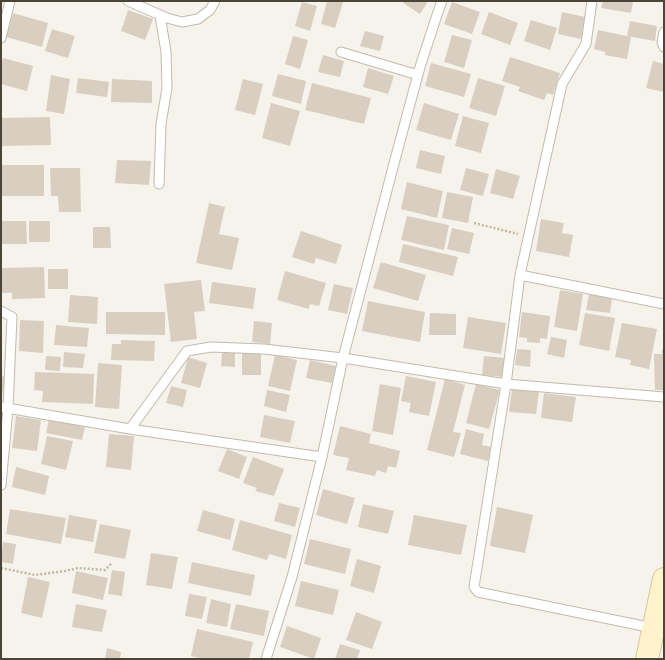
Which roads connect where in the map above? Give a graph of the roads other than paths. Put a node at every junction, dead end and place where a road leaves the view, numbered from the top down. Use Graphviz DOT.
graph roads {
  1 [pos="10,1"];
  2 [pos="128,1"];
  3 [pos="215,1"];
  4 [pos="442,1"];
  5 [pos="592,1"];
  6 [pos="160,15"];
  7 [pos="664,32"];
  8 [pos="1,38"];
  9 [pos="664,47"];
  10 [pos="341,52"];
  11 [pos="418,75"];
  12 [pos="159,184"];
  13 [pos="520,275"];
  14 [pos="664,304"];
  15 [pos="1,311"];
  16 [pos="343,358"];
  17 [pos="506,384"];
  18 [pos="664,397"];
  19 [pos="4,408"];
  20 [pos="130,429"];
  21 [pos="322,457"];
  22 [pos="1,485"];
  23 [pos="664,579"];
  24 [pos="653,628"];
  25 [pos="266,659"];
  26 [pos="647,659"];
  1 -- 8 [label="lane"];
  2 -- 6 [label="lane"];
  3 -- 6 [label="lane"];
  4 -- 11 [label="lane"];
  5 -- 13 [label="lane"];
  6 -- 12 [label="lane"];
  7 -- 9 [label="lane"];
  10 -- 11 [label="lane"];
  11 -- 16 [label="lane"];
  13 -- 14 [label="lane"];
  13 -- 17 [label="lane"];
  15 -- 19 [label="lane"];
  16 -- 17 [label="lane"];
  16 -- 20 [label="lane"];
  16 -- 21 [label="lane"];
  17 -- 18 [label="lane"];
  17 -- 24 [label="lane"];
  19 -- 20 [label="lane"];
  19 -- 22 [label="lane"];
  20 -- 21 [label="lane"];
  21 -- 25 [label="lane"];
  23 -- 24 [label="main road"];
  24 -- 26 [label="main road"];
}
